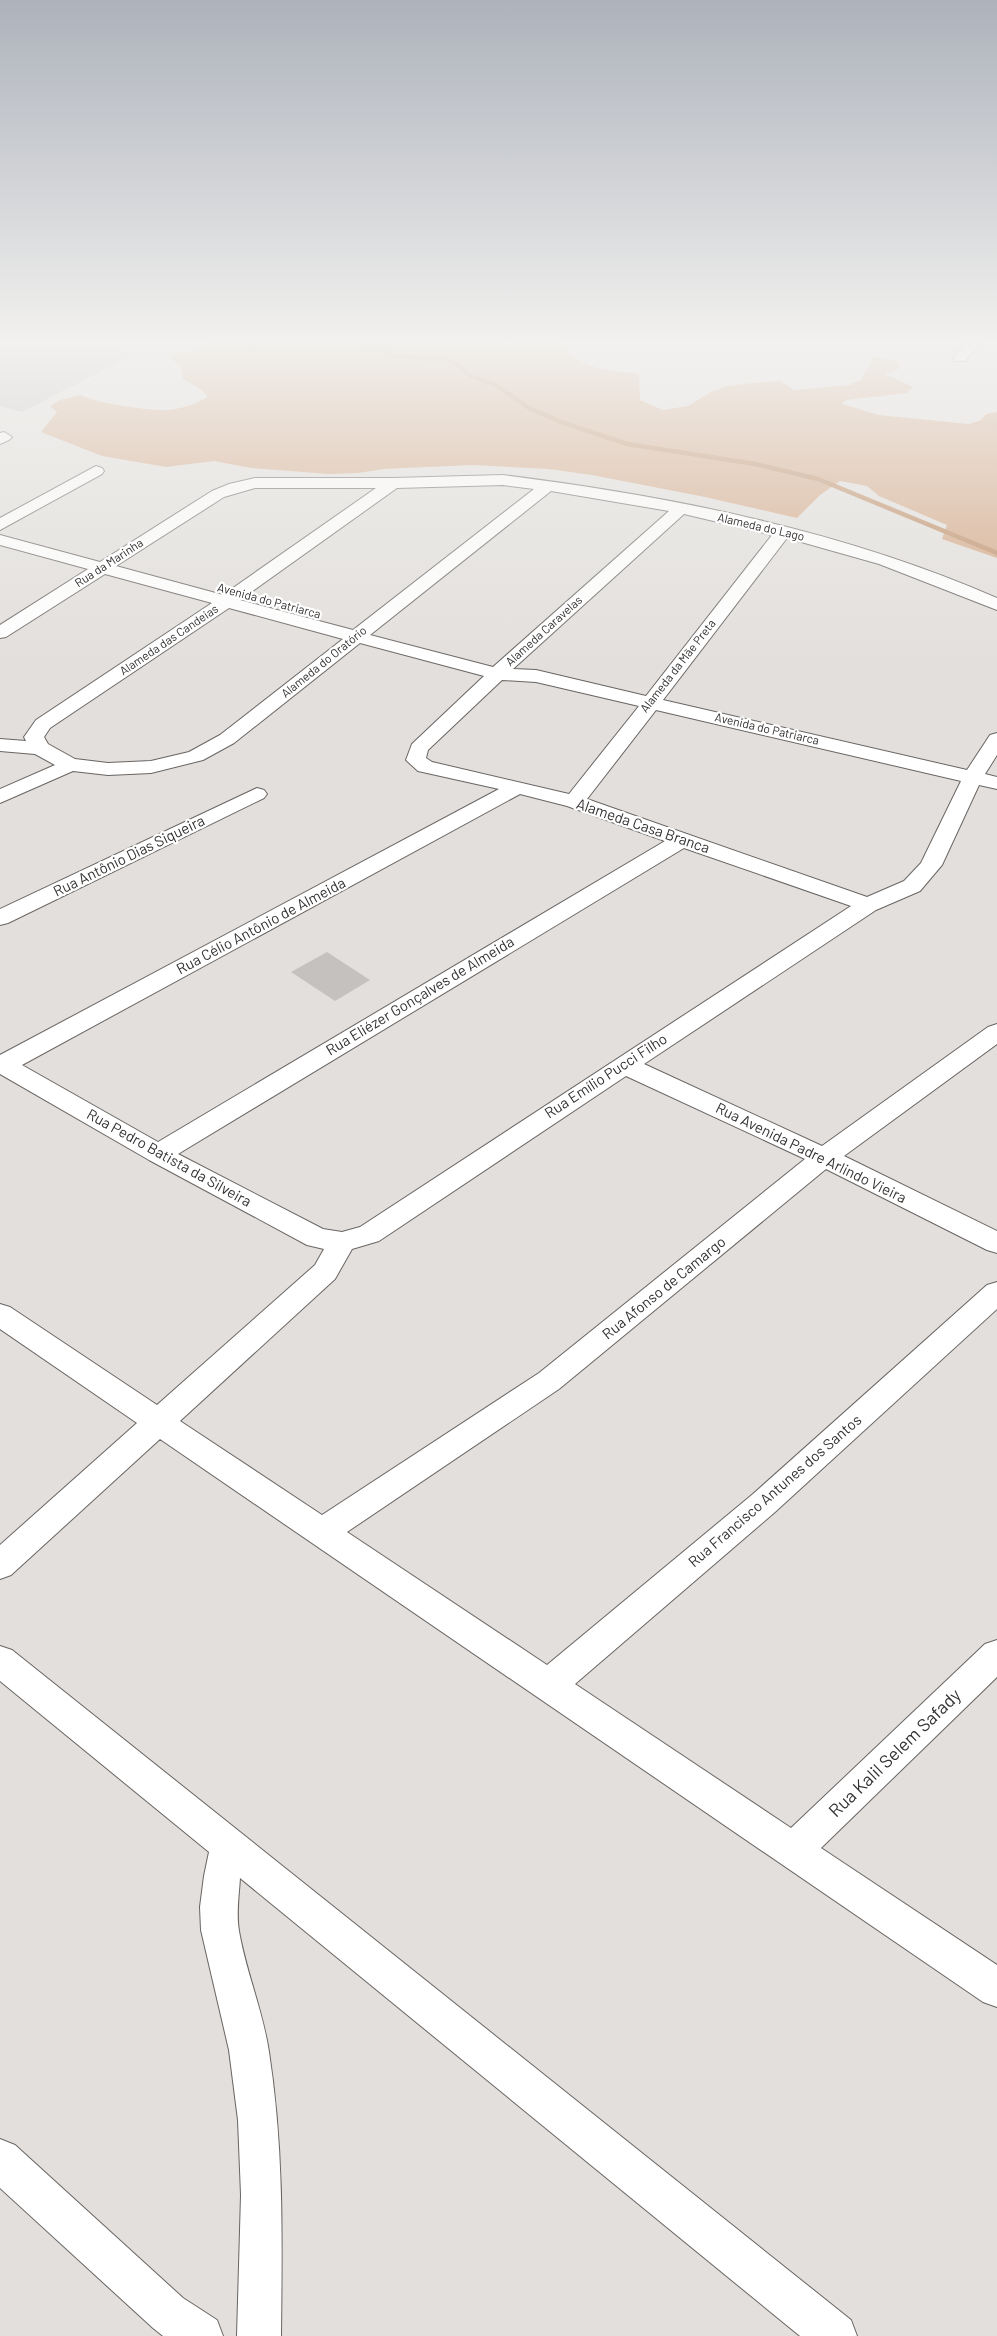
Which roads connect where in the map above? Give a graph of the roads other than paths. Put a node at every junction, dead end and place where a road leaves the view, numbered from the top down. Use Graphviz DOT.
graph roads {
  1 [pos="96,471"];
  2 [pos="393,483"];
  3 [pos="548,485"];
  4 [pos="218,494"];
  5 [pos="681,508"];
  6 [pos="0,525"];
  7 [pos="0,529"];
  8 [pos="784,531"];
  9 [pos="0,540"];
  10 [pos="108,564"];
  11 [pos="232,598"];
  12 [pos="997,605"];
  13 [pos="361,632"];
  14 [pos="0,633"];
  15 [pos="503,668"];
  16 [pos="649,702"];
  17 [pos="997,739"];
  18 [pos="0,745"];
  19 [pos="40,748"];
  20 [pos="416,760"];
  21 [pos="70,765"];
  22 [pos="972,778"];
  23 [pos="997,783"];
  24 [pos="518,787"];
  25 [pos="258,794"];
  26 [pos="0,796"];
  27 [pos="574,802"];
  28 [pos="682,839"];
  29 [pos="868,905"];
  30 [pos="0,918"];
  31 [pos="997,1032"];
  32 [pos="2,1064"];
  33 [pos="624,1064"];
  34 [pos="158,1154"];
  35 [pos="824,1157"];
  36 [pos="342,1242"];
  37 [pos="997,1243"];
  38 [pos="997,1292"];
  39 [pos="0,1315"];
  40 [pos="158,1421"];
  41 [pos="322,1532"];
  42 [pos="0,1565"];
  43 [pos="997,1655"];
  44 [pos="0,1661"];
  45 [pos="549,1685"];
  46 [pos="229,1846"];
  47 [pos="793,1850"];
  48 [pos="997,1988"];
  49 [pos="0,2160"];
  50 [pos="201,2336"];
  51 [pos="259,2336"];
  52 [pos="835,2336"];
  1 -- 6 [label="street"];
  2 -- 3 [label="street, Alameda do Lago"];
  2 -- 4 [label="street, Alameda do Lago"];
  2 -- 11 [label="street, Alameda das Candeias"];
  3 -- 5 [label="street, Alameda do Lago"];
  3 -- 13 [label="street, Alameda do Oratório"];
  4 -- 10 [label="street, Rua da Marinha"];
  5 -- 8 [label="street, Alameda do Lago"];
  5 -- 15 [label="street, Alameda Caravelas"];
  7 -- 10 [label="street, Avenida do Patriarca"];
  8 -- 12 [label="street, Alameda do Lago"];
  8 -- 16 [label="street, Alameda da Mãe Preta"];
  9 -- 10 [label="street, Avenida do Patriarca"];
  10 -- 11 [label="street, Avenida do Patriarca"];
  10 -- 14 [label="street, Rua da Marinha"];
  11 -- 13 [label="street, Avenida do Patriarca"];
  11 -- 19 [label="street, Alameda das Candeias"];
  13 -- 15 [label="street, Avenida do Patriarca"];
  13 -- 21 [label="street, Alameda do Oratório"];
  15 -- 16 [label="street, Avenida do Patriarca"];
  15 -- 20 [label="street, Alameda Caravelas"];
  16 -- 22 [label="street, Avenida do Patriarca"];
  16 -- 27 [label="street, Alameda da Mãe Preta"];
  17 -- 22 [label="street, Rua Emílio Pucci Filho"];
  18 -- 19 [label="street"];
  19 -- 21 [label="street"];
  20 -- 24 [label="street, Alameda Casa Branca"];
  21 -- 26 [label="street"];
  22 -- 23 [label="street, Avenida do Patriarca"];
  22 -- 29 [label="street, Rua Emílio Pucci Filho"];
  24 -- 27 [label="street, Alameda Casa Branca"];
  24 -- 32 [label="street, Rua Célio Antônio de Almeida"];
  25 -- 30 [label="street, Rua Antônio Dias Siqueira"];
  27 -- 28 [label="street, Alameda Casa Branca"];
  28 -- 29 [label="street, Alameda Casa Branca"];
  28 -- 34 [label="street, Rua Eliézer Gonçalves de Almeida"];
  29 -- 33 [label="street, Rua Emílio Pucci Filho"];
  31 -- 35 [label="street, Rua Afonso de Camargo"];
  32 -- 34 [label="street, Rua Pedro Batista da Silveira"];
  33 -- 35 [label="street, Rua Avenida Padre Arlindo Vieira"];
  33 -- 36 [label="street, Rua Emílio Pucci Filho"];
  34 -- 36 [label="street, Rua Pedro Batista da Silveira"];
  35 -- 37 [label="street, Rua Avenida Padre Arlindo Vieira"];
  35 -- 41 [label="street, Rua Afonso de Camargo"];
  36 -- 40 [label="street"];
  38 -- 45 [label="street, Rua Francisco Antunes dos Santos"];
  39 -- 40 [label="street"];
  40 -- 41 [label="street"];
  40 -- 42 [label="street"];
  41 -- 45 [label="street"];
  43 -- 47 [label="street, Rua Kalil Selem Safady"];
  44 -- 46 [label="street"];
  45 -- 47 [label="street"];
  46 -- 51 [label="street"];
  46 -- 52 [label="street"];
  47 -- 48 [label="street"];
  49 -- 50 [label="street"];
}
